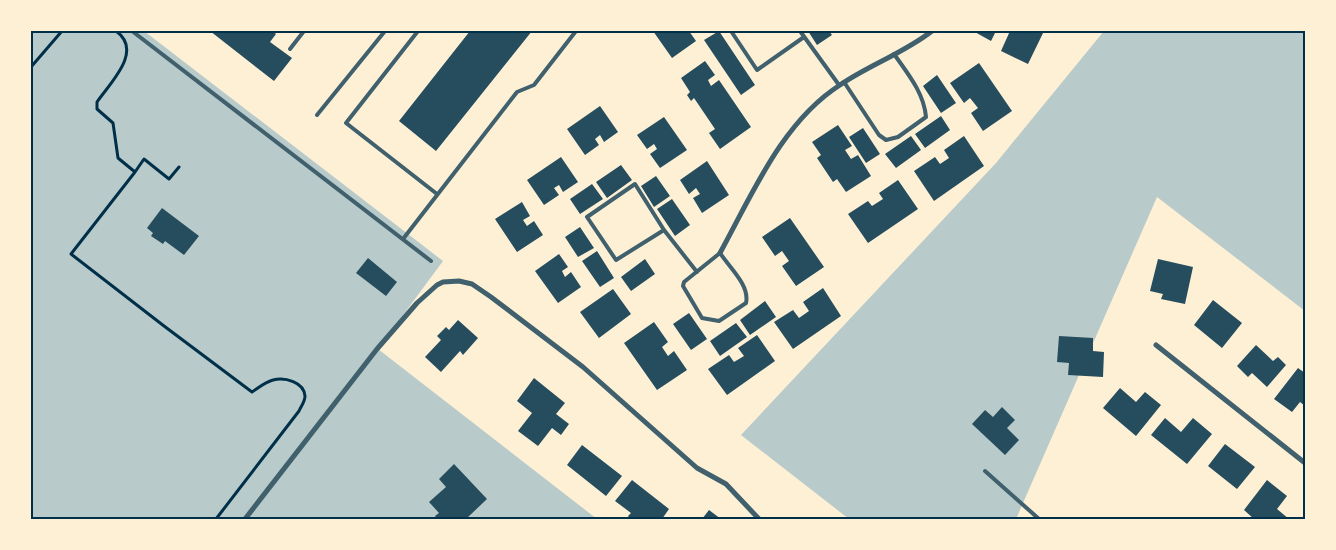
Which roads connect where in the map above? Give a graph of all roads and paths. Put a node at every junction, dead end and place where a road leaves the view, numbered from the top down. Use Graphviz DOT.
graph roads {
  1 [pos="62,31"];
  2 [pos="116,31"];
  3 [pos="132,31"];
  4 [pos="296,31"];
  5 [pos="385,31"];
  6 [pos="418,31"];
  7 [pos="576,31"];
  8 [pos="731,31"];
  9 [pos="800,31"];
  10 [pos="932,31"];
  11 [pos="302,33"];
  12 [pos="804,37"];
  13 [pos="290,49"];
  14 [pos="894,54"];
  15 [pos="31,68"];
  16 [pos="844,82"];
  17 [pos="839,85"];
  18 [pos="317,115"];
  19 [pos="179,167"];
  20 [pos="135,172"];
  21 [pos="437,194"];
  22 [pos="664,230"];
  23 [pos="403,239"];
  24 [pos="720,254"];
  25 [pos="430,261"];
  26 [pos="697,272"];
  27 [pos="1156,344"];
  28 [pos="1305,463"];
  29 [pos="984,471"];
  30 [pos="216,519"];
  31 [pos="245,519"];
  32 [pos="759,519"];
  33 [pos="1039,519"];
  1 -- 15 [label="path"];
  2 -- 20 [label="path"];
  3 -- 23 [label="lane"];
  4 -- 11 [label="lane"];
  5 -- 18 [label="lane"];
  6 -- 21 [label="lane"];
  7 -- 21 [label="lane"];
  8 -- 12 [label="lane"];
  9 -- 12 [label="lane"];
  10 -- 14 [label="street"];
  11 -- 13 [label="lane"];
  12 -- 17 [label="lane"];
  14 -- 16 [label="street"];
  14 -- 16 [label="lane"];
  16 -- 17 [label="street"];
  17 -- 24 [label="street"];
  19 -- 20 [label="path"];
  20 -- 30 [label="path"];
  21 -- 23 [label="lane"];
  22 -- 22 [label="lane"];
  22 -- 26 [label="lane"];
  23 -- 25 [label="lane"];
  24 -- 26 [label="lane"];
  24 -- 26 [label="lane"];
  27 -- 28 [label="street"];
  29 -- 33 [label="lane"];
  31 -- 32 [label="street"];
}
